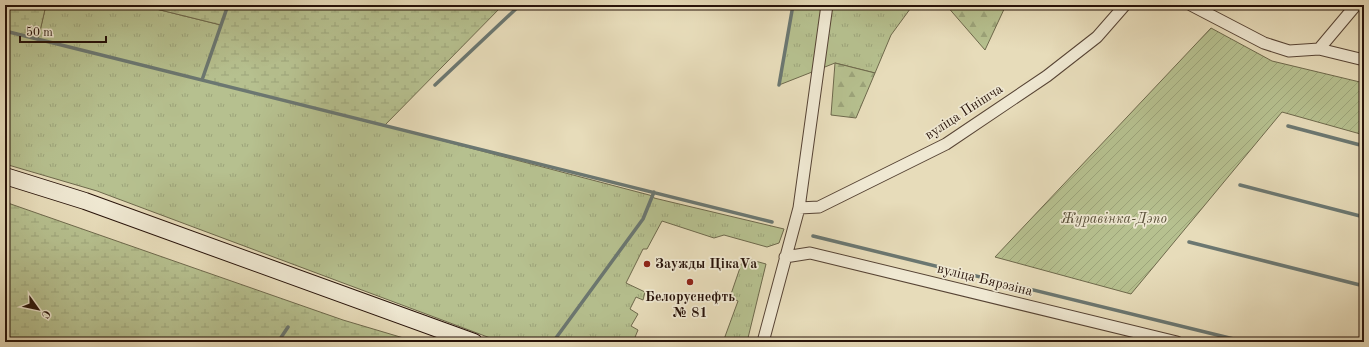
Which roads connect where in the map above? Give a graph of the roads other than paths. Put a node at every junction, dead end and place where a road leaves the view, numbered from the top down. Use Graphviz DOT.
graph roads {
  1 [pos="828,5"];
  2 [pos="1125,5"];
  3 [pos="1192,5"];
  4 [pos="1356,5"];
  5 [pos="1319,49"];
  6 [pos="1364,60"];
  7 [pos="5,176"];
  8 [pos="799,208"];
  9 [pos="785,257"];
  10 [pos="474,342"];
  11 [pos="763,342"];
  12 [pos="1177,342"];
  1 -- 8 [label="street"];
  2 -- 8 [label="street, вуліца Пнішча"];
  3 -- 5 [label="street"];
  4 -- 5 [label="street"];
  5 -- 6 [label="street"];
  7 -- 10 [label="main road"];
  8 -- 9 [label="street"];
  9 -- 11 [label="street"];
  9 -- 12 [label="street, вуліца Бярэзіна"];
}
